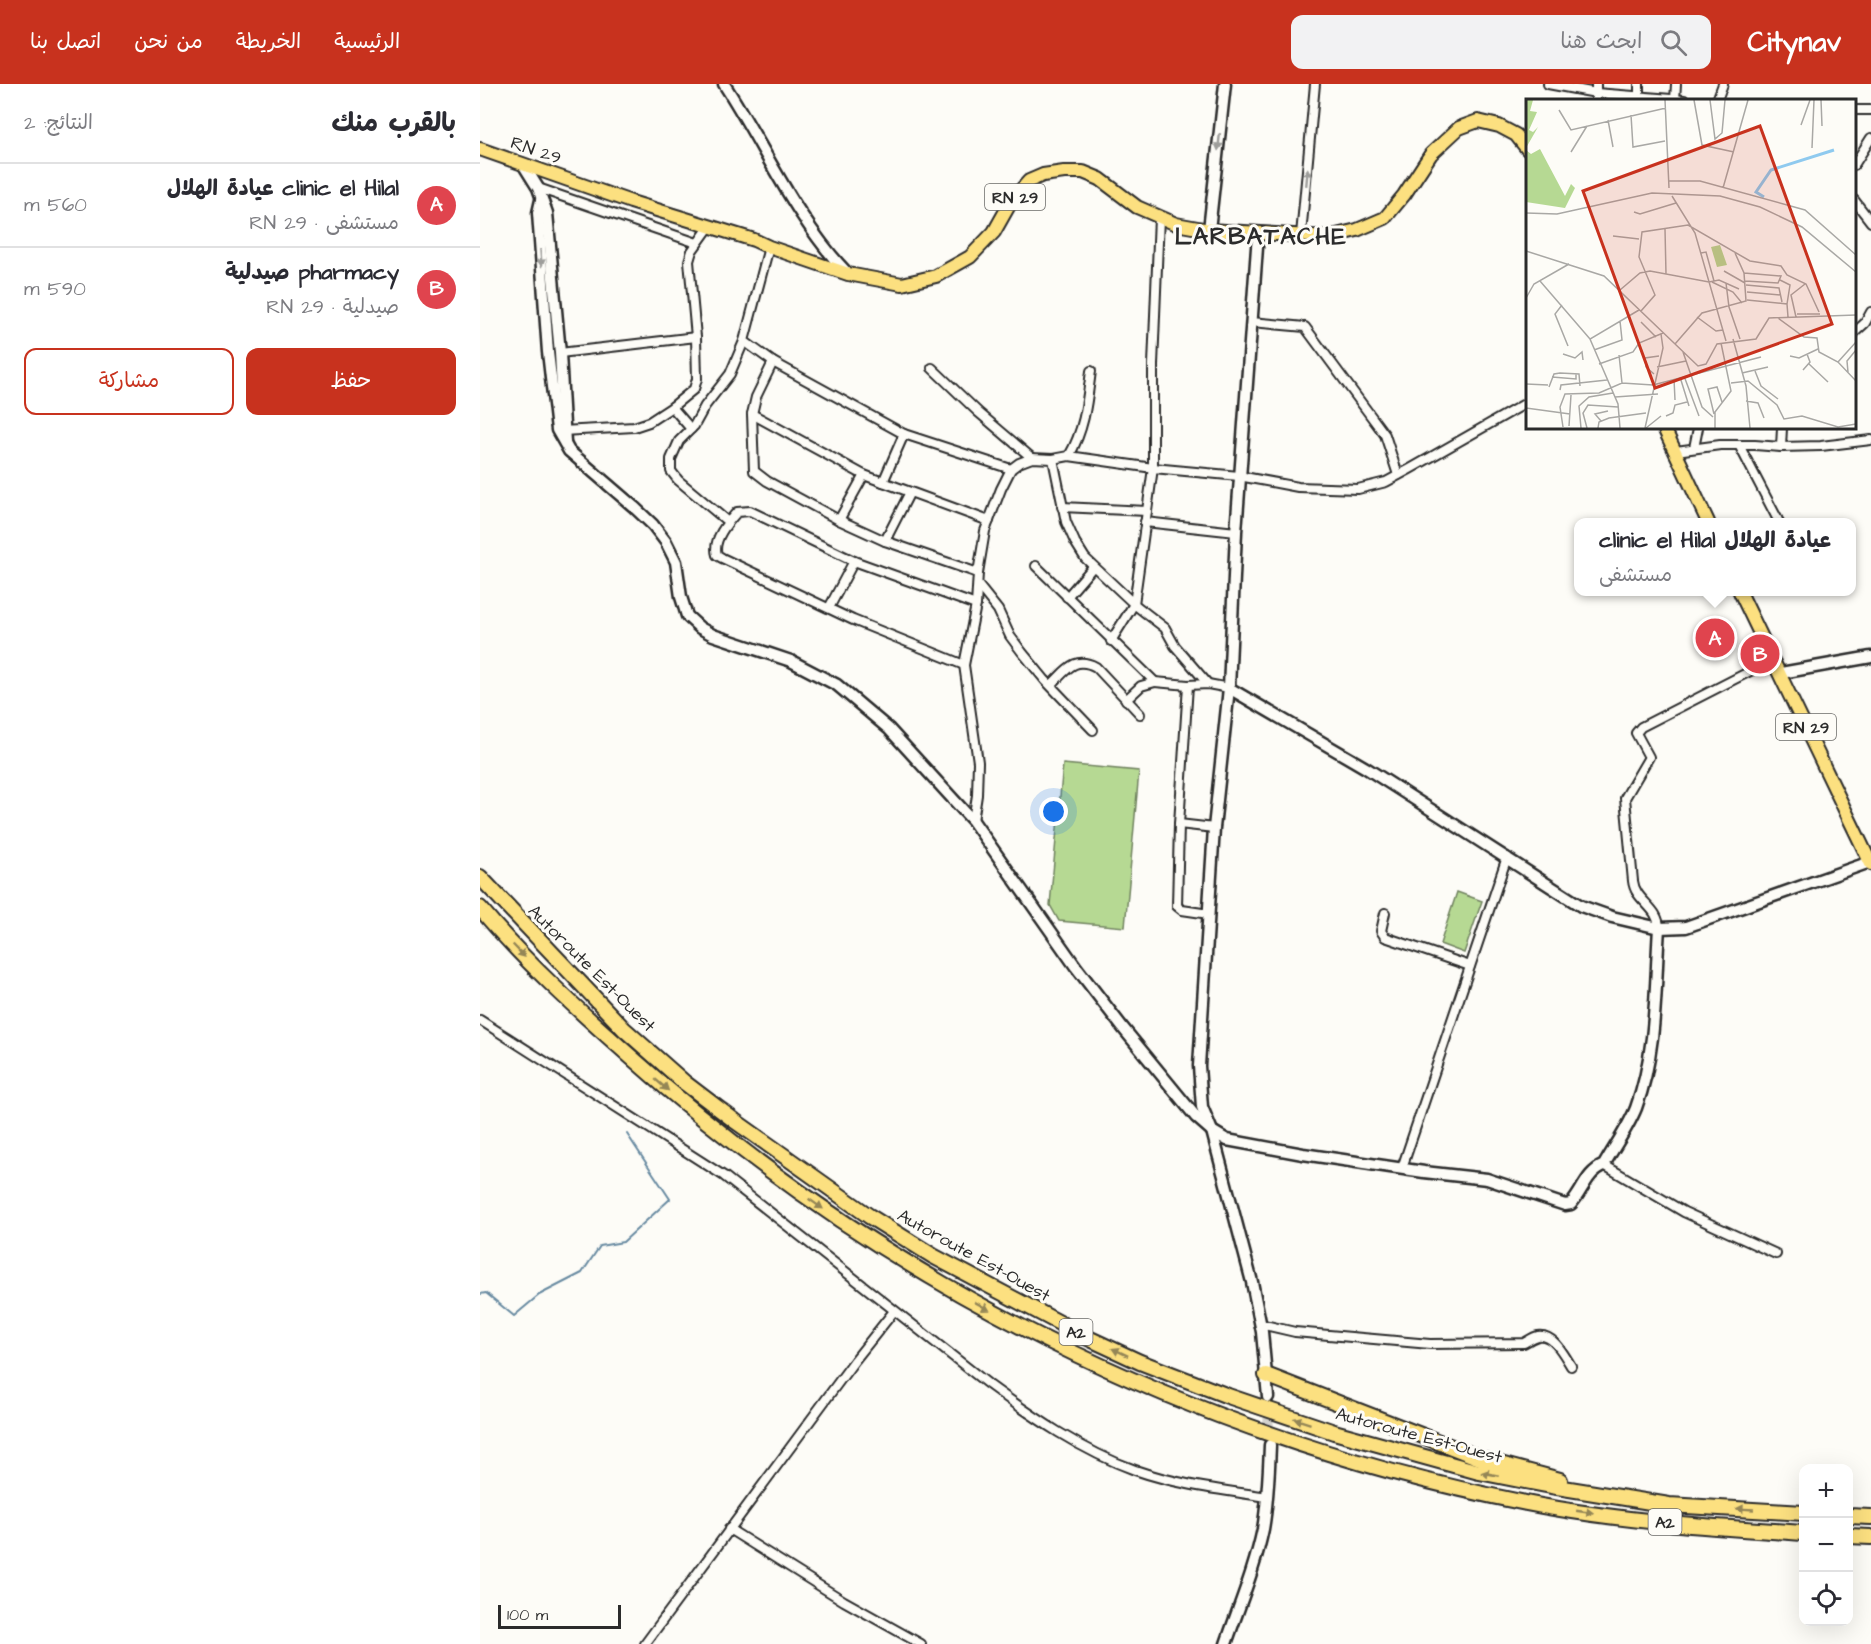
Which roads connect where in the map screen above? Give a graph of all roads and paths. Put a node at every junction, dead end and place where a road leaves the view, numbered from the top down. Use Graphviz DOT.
graph roads {
  1 [pos="724,84"];
  2 [pos="1225,84"];
  3 [pos="1315,84"];
  4 [pos="1548,84"];
  5 [pos="1596,84"];
  6 [pos="1639,84"];
  7 [pos="1676,84"];
  8 [pos="1723,84"];
  9 [pos="1596,97"];
  10 [pos="1639,97"];
  11 [pos="1663,99"];
  12 [pos="1675,99"];
  13 [pos="1717,99"];
  14 [pos="1871,138"];
  15 [pos="480,149"];
  16 [pos="1526,149"];
  17 [pos="1856,162"];
  18 [pos="523,164"];
  19 [pos="538,188"];
  20 [pos="541,200"];
  21 [pos="1856,203"];
  22 [pos="1159,217"];
  23 [pos="1871,222"];
  24 [pos="710,226"];
  25 [pos="1209,230"];
  26 [pos="1258,234"];
  27 [pos="1301,236"];
  28 [pos="697,243"];
  29 [pos="769,247"];
  30 [pos="848,273"];
  31 [pos="1871,312"];
  32 [pos="1251,322"];
  33 [pos="1856,333"];
  34 [pos="696,337"];
  35 [pos="744,341"];
  36 [pos="560,353"];
  37 [pos="773,362"];
  38 [pos="932,368"];
  39 [pos="1091,371"];
  40 [pos="1526,403"];
  41 [pos="672,407"];
  42 [pos="752,414"];
  43 [pos="691,429"];
  44 [pos="1664,429"];
  45 [pos="1698,429"];
  46 [pos="1782,429"];
  47 [pos="561,431"];
  48 [pos="903,434"];
  49 [pos="1871,440"];
  50 [pos="1739,445"];
  51 [pos="1781,447"];
  52 [pos="1694,448"];
  53 [pos="1676,452"];
  54 [pos="1069,456"];
  55 [pos="1032,458"];
  56 [pos="1053,459"];
  57 [pos="1153,468"];
  58 [pos="1011,469"];
  59 [pos="1398,475"];
  60 [pos="864,476"];
  61 [pos="1239,476"];
  62 [pos="883,482"];
  63 [pos="910,492"];
  64 [pos="1062,507"];
  65 [pos="1147,511"];
  66 [pos="1706,518"];
  67 [pos="1777,518"];
  68 [pos="839,520"];
  69 [pos="989,521"];
  70 [pos="728,522"];
  71 [pos="1145,522"];
  72 [pos="1236,532"];
  73 [pos="885,541"];
  74 [pos="854,561"];
  75 [pos="1036,566"];
  76 [pos="1093,567"];
  77 [pos="978,573"];
  78 [pos="978,585"];
  79 [pos="1742,596"];
  80 [pos="1067,597"];
  81 [pos="1134,604"];
  82 [pos="976,605"];
  83 [pos="829,608"];
  84 [pos="1111,641"];
  85 [pos="1871,657"];
  86 [pos="1772,660"];
  87 [pos="964,664"];
  88 [pos="1781,673"];
  89 [pos="1155,682"];
  90 [pos="1208,684"];
  91 [pos="1188,685"];
  92 [pos="1051,686"];
  93 [pos="1229,688"];
  94 [pos="1126,700"];
  95 [pos="1140,714"];
  96 [pos="1093,730"];
  97 [pos="973,821"];
  98 [pos="1179,824"];
  99 [pos="1214,828"];
  100 [pos="1507,857"];
  101 [pos="1870,863"];
  102 [pos="480,877"];
  103 [pos="480,908"];
  104 [pos="1385,913"];
  105 [pos="1209,914"];
  106 [pos="1659,928"];
  107 [pos="1470,966"];
  108 [pos="480,1020"];
  109 [pos="1212,1131"];
  110 [pos="1604,1165"];
  111 [pos="1402,1168"];
  112 [pos="1776,1254"];
  113 [pos="894,1311"];
  114 [pos="1260,1324"];
  115 [pos="1571,1366"];
  116 [pos="1266,1375"];
  117 [pos="1268,1397"];
  118 [pos="1270,1445"];
  119 [pos="1267,1497"];
  120 [pos="1629,1498"];
  121 [pos="1799,1513"];
  122 [pos="1853,1516"];
  123 [pos="1871,1517"];
  124 [pos="729,1529"];
  125 [pos="1799,1533"];
  126 [pos="1853,1536"];
  127 [pos="1871,1538"];
  128 [pos="645,1644"];
  129 [pos="921,1644"];
  130 [pos="1226,1644"];
  1 -- 30 [label="street"];
  2 -- 25 [label="street, one-way"];
  27 -- 3 [label="street, one-way"];
  4 -- 9 [label="street"];
  5 -- 9 [label="street"];
  6 -- 10 [label="street"];
  7 -- 12 [label="street"];
  8 -- 13 [label="street"];
  9 -- 10 [label="street"];
  10 -- 11 [label="street"];
  14 -- 17 [label="street"];
  15 -- 18 [label="main road, RN 29 / RN 29"];
  16 -- 27 [label="main road, RN 29 / RN 29"];
  18 -- 19 [label="street"];
  18 -- 24 [label="main road, RN 29 / RN 29"];
  19 -- 20 [label="street"];
  19 -- 28 [label="street"];
  20 -- 36 [label="street"];
  20 -- 47 [label="street, one-way"];
  21 -- 23 [label="street"];
  22 -- 25 [label="main road, RN 29 / RN 29"];
  22 -- 30 [label="main road, RN 29 / RN 29"];
  22 -- 57 [label="street"];
  24 -- 28 [label="street"];
  24 -- 29 [label="main road, RN 29 / RN 29"];
  25 -- 26 [label="main road, RN 29 / RN 29"];
  26 -- 27 [label="main road, RN 29 / RN 29"];
  26 -- 32 [label="street"];
  28 -- 34 [label="street"];
  29 -- 30 [label="main road, RN 29 / RN 29"];
  29 -- 35 [label="street"];
  31 -- 33 [label="street"];
  32 -- 59 [label="street"];
  32 -- 61 [label="street"];
  34 -- 36 [label="street"];
  34 -- 41 [label="street"];
  35 -- 37 [label="street"];
  35 -- 43 [label="street"];
  36 -- 47 [label="street"];
  37 -- 42 [label="street"];
  37 -- 48 [label="street"];
  38 -- 55 [label="street"];
  39 -- 54 [label="street"];
  40 -- 59 [label="street"];
  41 -- 43 [label="street"];
  41 -- 47 [label="street"];
  42 -- 60 [label="street"];
  42 -- 68 [label="street"];
  43 -- 70 [label="street"];
  44 -- 53 [label="main road"];
  45 -- 52 [label="street"];
  46 -- 51 [label="street"];
  47 -- 97 [label="street"];
  48 -- 58 [label="street"];
  48 -- 62 [label="street"];
  49 -- 51 [label="street"];
  50 -- 51 [label="street"];
  50 -- 52 [label="street"];
  50 -- 67 [label="street"];
  52 -- 53 [label="street"];
  53 -- 66 [label="main road"];
  54 -- 56 [label="street"];
  54 -- 57 [label="street"];
  55 -- 56 [label="street"];
  55 -- 58 [label="street"];
  56 -- 64 [label="street"];
  57 -- 61 [label="street"];
  57 -- 65 [label="street"];
  58 -- 69 [label="street"];
  59 -- 61 [label="street"];
  60 -- 62 [label="street"];
  60 -- 68 [label="street"];
  61 -- 72 [label="street"];
  62 -- 63 [label="street"];
  63 -- 69 [label="street"];
  63 -- 73 [label="street"];
  64 -- 65 [label="street"];
  64 -- 76 [label="street"];
  65 -- 71 [label="street"];
  68 -- 73 [label="street"];
  69 -- 77 [label="street"];
  70 -- 74 [label="street"];
  70 -- 83 [label="street"];
  71 -- 72 [label="street"];
  71 -- 81 [label="street"];
  72 -- 93 [label="street"];
  73 -- 77 [label="street"];
  74 -- 82 [label="street"];
  74 -- 83 [label="street"];
  75 -- 80 [label="street"];
  76 -- 80 [label="street"];
  76 -- 81 [label="street"];
  77 -- 78 [label="street"];
  78 -- 82 [label="street"];
  78 -- 92 [label="street"];
  79 -- 86 [label="main road, RN 29 / RN 29"];
  80 -- 84 [label="street"];
  81 -- 84 [label="street"];
  81 -- 90 [label="street"];
  82 -- 87 [label="street"];
  83 -- 87 [label="street"];
  84 -- 89 [label="street"];
  85 -- 88 [label="street"];
  86 -- 88 [label="main road, RN 29 / RN 29"];
  86 -- 106 [label="street"];
  87 -- 97 [label="street"];
  88 -- 101 [label="main road, RN 29 / RN 29"];
  89 -- 91 [label="street"];
  89 -- 94 [label="street"];
  90 -- 91 [label="street"];
  90 -- 93 [label="street"];
  91 -- 98 [label="street"];
  92 -- 94 [label="street"];
  92 -- 96 [label="street"];
  93 -- 99 [label="street"];
  93 -- 100 [label="street"];
  94 -- 95 [label="street"];
  97 -- 109 [label="street"];
  98 -- 99 [label="street"];
  98 -- 105 [label="street"];
  99 -- 105 [label="street"];
  100 -- 106 [label="street"];
  100 -- 107 [label="street"];
  101 -- 106 [label="street"];
  120 -- 102 [label="highway, Autoroute Est-Ouest / A2, one-way"];
  103 -- 125 [label="highway, Autoroute Est-Ouest / A2, one-way"];
  104 -- 107 [label="street"];
  105 -- 109 [label="street"];
  106 -- 110 [label="street"];
  107 -- 111 [label="street"];
  108 -- 113 [label="street"];
  109 -- 111 [label="street"];
  109 -- 114 [label="street"];
  110 -- 111 [label="street"];
  110 -- 112 [label="street"];
  113 -- 119 [label="street"];
  113 -- 124 [label="street"];
  114 -- 115 [label="street"];
  114 -- 116 [label="street"];
  116 -- 117 [label="street"];
  116 -- 120 [label="highway"];
  118 -- 119 [label="street"];
  119 -- 130 [label="street"];
  121 -- 120 [label="highway, Autoroute Est-Ouest / A2, one-way"];
  122 -- 123 [label="highway"];
  124 -- 128 [label="street"];
  124 -- 129 [label="street"];
  126 -- 127 [label="highway"];
}
